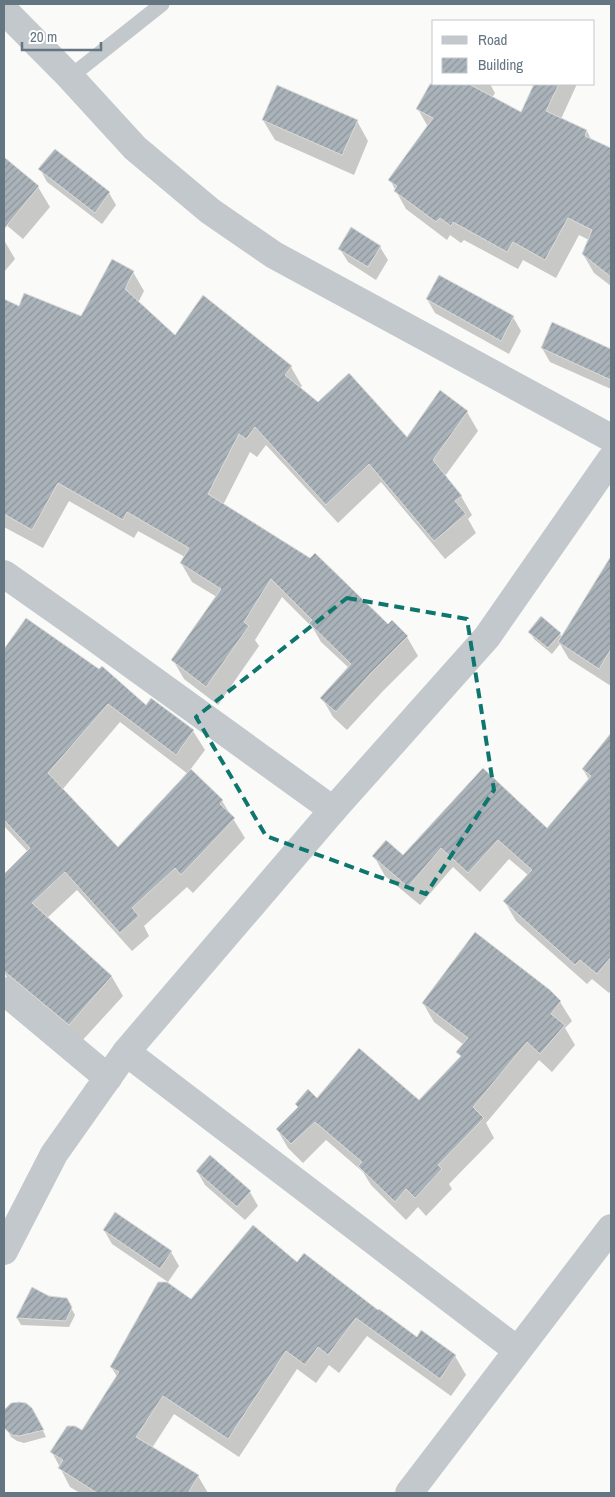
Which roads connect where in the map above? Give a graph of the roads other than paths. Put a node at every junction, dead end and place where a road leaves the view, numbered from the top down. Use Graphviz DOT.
graph roads {
  1 [pos="162,4"];
  2 [pos="4,10"];
  3 [pos="70,77"];
  4 [pos="611,438"];
  5 [pos="611,459"];
  6 [pos="4,574"];
  7 [pos="333,810"];
  8 [pos="4,991"];
  9 [pos="126,1052"];
  10 [pos="108,1078"];
  11 [pos="611,1228"];
  12 [pos="4,1251"];
  13 [pos="517,1350"];
  14 [pos="409,1493"];
  1 -- 3 [label="lane"];
  2 -- 3 [label="street"];
  3 -- 4 [label="street"];
  5 -- 7 [label="street"];
  6 -- 7 [label="street"];
  7 -- 9 [label="street"];
  8 -- 10 [label="street"];
  9 -- 10 [label="street"];
  9 -- 13 [label="street"];
  10 -- 12 [label="street"];
  11 -- 13 [label="street"];
  13 -- 14 [label="street"];
}
